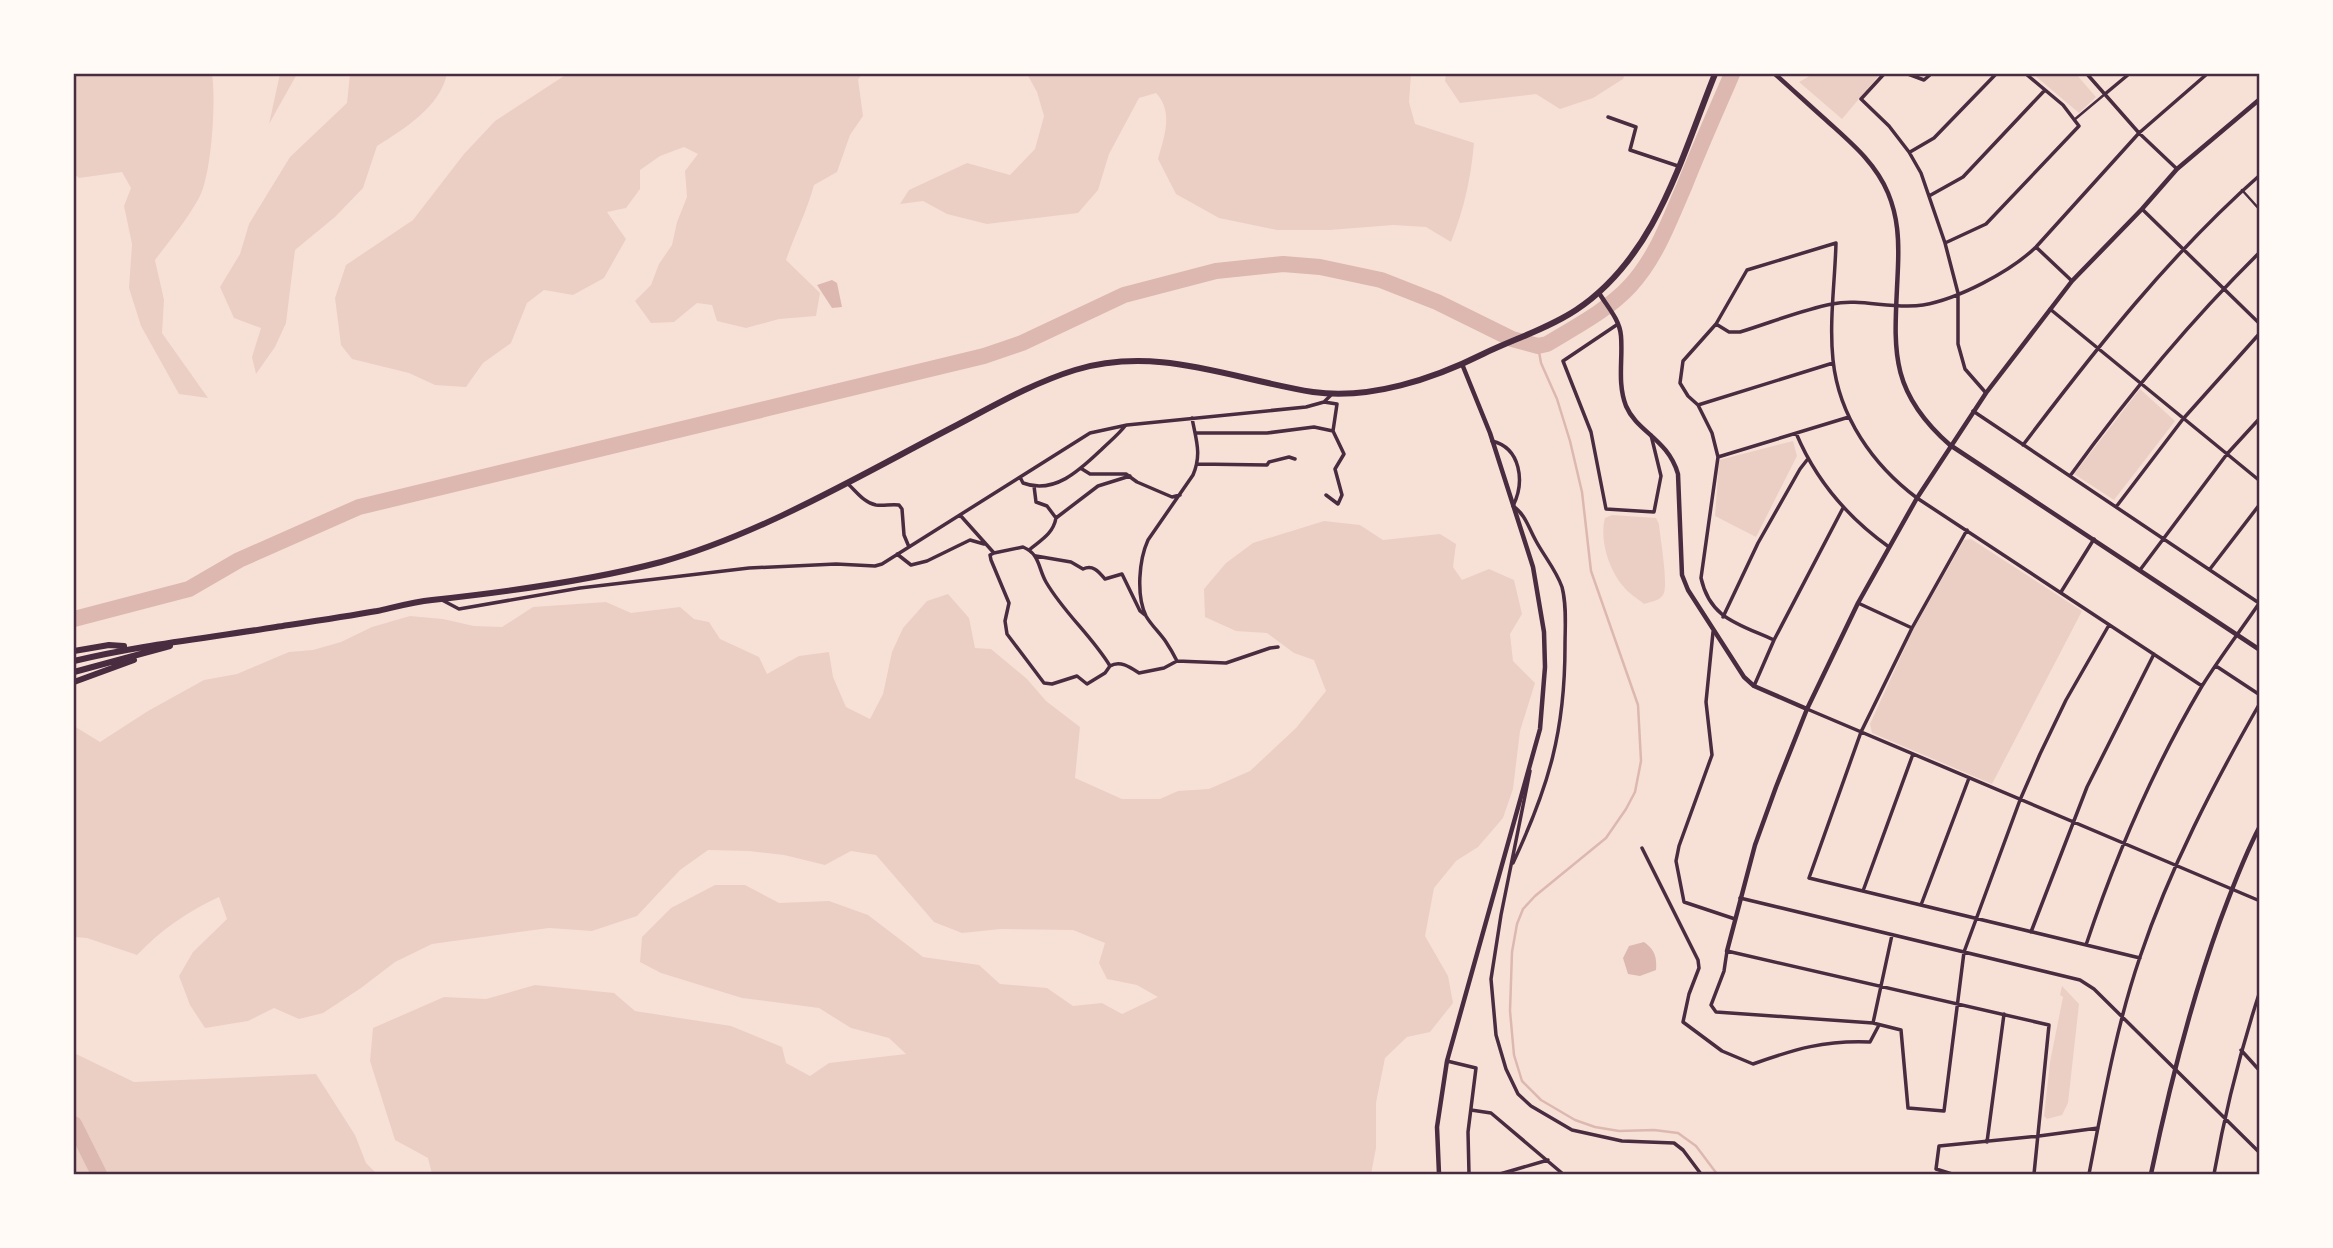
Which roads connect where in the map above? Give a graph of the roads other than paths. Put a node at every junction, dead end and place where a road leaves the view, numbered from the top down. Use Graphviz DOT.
graph roads {
  1 [pos="1715,74"];
  2 [pos="1775,74"];
  3 [pos="1884,74"];
  4 [pos="1908,74"];
  5 [pos="1931,74"];
  6 [pos="1996,74"];
  7 [pos="2026,74"];
  8 [pos="2087,74"];
  9 [pos="2129,74"];
  10 [pos="2207,74"];
  11 [pos="2045,90"];
  12 [pos="2105,94"];
  13 [pos="2259,99"];
  14 [pos="1608,117"];
  15 [pos="2074,120"];
  16 [pos="2140,133"];
  17 [pos="1909,152"];
  18 [pos="1678,166"];
  19 [pos="2177,169"];
  20 [pos="2259,175"];
  21 [pos="2242,190"];
  22 [pos="1929,195"];
  23 [pos="2142,209"];
  24 [pos="2259,210"];
  25 [pos="1945,243"];
  26 [pos="2036,247"];
  27 [pos="2183,250"];
  28 [pos="2259,252"];
  29 [pos="2072,281"];
  30 [pos="2223,288"];
  31 [pos="1599,293"];
  32 [pos="1958,293"];
  33 [pos="1834,303"];
  34 [pos="1896,305"];
  35 [pos="2050,309"];
  36 [pos="1618,324"];
  37 [pos="1716,324"];
  38 [pos="2259,324"];
  39 [pos="2259,333"];
  40 [pos="2096,348"];
  41 [pos="1833,363"];
  42 [pos="1462,364"];
  43 [pos="2140,383"];
  44 [pos="1986,393"];
  45 [pos="1332,394"];
  46 [pos="1324,401"];
  47 [pos="1698,405"];
  48 [pos="1973,411"];
  49 [pos="1849,417"];
  50 [pos="1192,418"];
  51 [pos="2259,418"];
  52 [pos="2183,419"];
  53 [pos="1127,425"];
  54 [pos="1333,431"];
  55 [pos="1195,433"];
  56 [pos="1651,433"];
  57 [pos="1796,433"];
  58 [pos="1492,441"];
  59 [pos="1950,445"];
  60 [pos="2023,445"];
  61 [pos="2227,454"];
  62 [pos="1718,457"];
  63 [pos="1295,459"];
  64 [pos="1807,460"];
  65 [pos="1197,464"];
  66 [pos="1082,469"];
  67 [pos="2070,476"];
  68 [pos="1020,477"];
  69 [pos="1130,477"];
  70 [pos="2259,481"];
  71 [pos="846,483"];
  72 [pos="1034,486"];
  73 [pos="1180,495"];
  74 [pos="1326,495"];
  75 [pos="1917,498"];
  76 [pos="2259,504"];
  77 [pos="1513,506"];
  78 [pos="2116,507"];
  79 [pos="1843,509"];
  80 [pos="960,515"];
  81 [pos="1056,518"];
  82 [pos="1967,530"];
  83 [pos="2163,538"];
  84 [pos="2094,540"];
  85 [pos="986,545"];
  86 [pos="909,547"];
  87 [pos="1889,547"];
  88 [pos="1029,550"];
  89 [pos="994,553"];
  90 [pos="897,554"];
  91 [pos="1036,556"];
  92 [pos="2140,570"];
  93 [pos="2210,570"];
  94 [pos="2061,592"];
  95 [pos="442,600"];
  96 [pos="2259,602"];
  97 [pos="1858,603"];
  98 [pos="1146,616"];
  99 [pos="1723,617"];
  100 [pos="2109,625"];
  101 [pos="1912,628"];
  102 [pos="1713,632"];
  103 [pos="2238,635"];
  104 [pos="1774,640"];
  105 [pos="185,642"];
  106 [pos="133,647"];
  107 [pos="1278,647"];
  108 [pos="162,649"];
  109 [pos="2259,650"];
  110 [pos="74,651"];
  111 [pos="2154,654"];
  112 [pos="74,661"];
  113 [pos="1177,661"];
  114 [pos="1110,666"];
  115 [pos="2216,666"];
  116 [pos="74,672"];
  117 [pos="74,682"];
  118 [pos="1754,686"];
  119 [pos="2202,686"];
  120 [pos="2259,695"];
  121 [pos="2259,703"];
  122 [pos="1808,709"];
  123 [pos="1861,732"];
  124 [pos="1913,754"];
  125 [pos="1530,768"];
  126 [pos="1969,778"];
  127 [pos="2020,800"];
  128 [pos="2072,822"];
  129 [pos="2259,826"];
  130 [pos="2124,844"];
  131 [pos="1643,848"];
  132 [pos="2175,866"];
  133 [pos="1510,869"];
  134 [pos="2231,889"];
  135 [pos="1863,891"];
  136 [pos="1740,898"];
  137 [pos="2259,901"];
  138 [pos="1921,905"];
  139 [pos="1735,919"];
  140 [pos="1976,919"];
  141 [pos="2031,932"];
  142 [pos="1892,935"];
  143 [pos="2086,945"];
  144 [pos="1727,951"];
  145 [pos="1964,952"];
  146 [pos="2140,958"];
  147 [pos="1881,986"];
  148 [pos="2259,991"];
  149 [pos="1958,1003"];
  150 [pos="2004,1014"];
  151 [pos="2123,1017"];
  152 [pos="1873,1024"];
  153 [pos="1879,1025"];
  154 [pos="2241,1050"];
  155 [pos="1447,1061"];
  156 [pos="2174,1068"];
  157 [pos="2259,1071"];
  158 [pos="1471,1110"];
  159 [pos="2224,1117"];
  160 [pos="2098,1128"];
  161 [pos="2039,1136"];
  162 [pos="1987,1142"];
  163 [pos="2259,1153"];
  164 [pos="1548,1160"];
  165 [pos="1439,1174"];
  166 [pos="1469,1174"];
  167 [pos="1500,1174"];
  168 [pos="1563,1174"];
  169 [pos="1701,1174"];
  170 [pos="1952,1174"];
  171 [pos="2034,1174"];
  172 [pos="2089,1174"];
  173 [pos="2151,1174"];
  174 [pos="2214,1174"];
  1 -- 18 [label="highway"];
  2 -- 34 [label="street"];
  3 -- 17 [label="street"];
  4 -- 5 [label="street"];
  6 -- 17 [label="street"];
  7 -- 11 [label="street"];
  8 -- 12 [label="street"];
  9 -- 12 [label="street"];
  10 -- 16 [label="street"];
  11 -- 15 [label="street"];
  11 -- 22 [label="street"];
  12 -- 15 [label="street"];
  12 -- 16 [label="street"];
  13 -- 19 [label="street"];
  14 -- 18 [label="street"];
  15 -- 25 [label="street"];
  16 -- 19 [label="street"];
  16 -- 26 [label="street"];
  17 -- 22 [label="street"];
  18 -- 31 [label="highway"];
  19 -- 23 [label="street"];
  20 -- 21 [label="street"];
  21 -- 24 [label="street"];
  21 -- 27 [label="street"];
  22 -- 25 [label="street"];
  23 -- 27 [label="street"];
  23 -- 29 [label="street"];
  25 -- 32 [label="street"];
  26 -- 29 [label="street"];
  26 -- 32 [label="street"];
  27 -- 30 [label="street"];
  27 -- 40 [label="street"];
  28 -- 30 [label="street"];
  29 -- 35 [label="street"];
  30 -- 38 [label="street"];
  30 -- 43 [label="street"];
  31 -- 36 [label="street"];
  31 -- 42 [label="highway"];
  32 -- 34 [label="street"];
  32 -- 44 [label="street"];
  33 -- 34 [label="street"];
  33 -- 37 [label="street"];
  33 -- 37 [label="street"];
  33 -- 41 [label="street"];
  34 -- 59 [label="street"];
  35 -- 40 [label="street"];
  35 -- 44 [label="street"];
  36 -- 56 [label="street"];
  36 -- 56 [label="street"];
  37 -- 47 [label="street"];
  39 -- 52 [label="street"];
  40 -- 43 [label="street"];
  40 -- 60 [label="street"];
  41 -- 47 [label="street"];
  41 -- 49 [label="street"];
  42 -- 45 [label="highway"];
  42 -- 58 [label="street"];
  43 -- 52 [label="street"];
  43 -- 67 [label="street"];
  44 -- 48 [label="street"];
  45 -- 46 [label="street"];
  45 -- 71 [label="highway"];
  46 -- 50 [label="street"];
  46 -- 54 [label="street"];
  47 -- 62 [label="street"];
  48 -- 59 [label="street"];
  48 -- 60 [label="street"];
  49 -- 57 [label="street"];
  49 -- 75 [label="street"];
  50 -- 53 [label="street"];
  50 -- 55 [label="street"];
  51 -- 61 [label="street"];
  52 -- 61 [label="street"];
  52 -- 78 [label="street"];
  53 -- 66 [label="street"];
  53 -- 68 [label="street"];
  54 -- 55 [label="street"];
  54 -- 74 [label="street"];
  55 -- 65 [label="street"];
  56 -- 102 [label="street"];
  57 -- 62 [label="street"];
  57 -- 64 [label="street"];
  58 -- 77 [label="street"];
  58 -- 77 [label="street"];
  59 -- 75 [label="street"];
  59 -- 84 [label="street"];
  60 -- 67 [label="street"];
  61 -- 70 [label="street"];
  61 -- 83 [label="street"];
  62 -- 99 [label="street"];
  63 -- 65 [label="street"];
  64 -- 79 [label="street"];
  64 -- 99 [label="street"];
  65 -- 73 [label="street"];
  66 -- 69 [label="street"];
  66 -- 72 [label="street"];
  67 -- 78 [label="street"];
  68 -- 72 [label="street"];
  68 -- 80 [label="street"];
  69 -- 73 [label="street"];
  69 -- 81 [label="street"];
  71 -- 86 [label="street"];
  71 -- 95 [label="highway"];
  72 -- 81 [label="street"];
  73 -- 98 [label="street"];
  75 -- 82 [label="street"];
  75 -- 87 [label="street"];
  76 -- 93 [label="street"];
  77 -- 125 [label="street"];
  77 -- 133 [label="street"];
  78 -- 83 [label="street"];
  79 -- 87 [label="street"];
  79 -- 104 [label="street"];
  80 -- 85 [label="street"];
  80 -- 86 [label="street"];
  81 -- 88 [label="street"];
  82 -- 94 [label="street"];
  82 -- 101 [label="street"];
  83 -- 92 [label="street"];
  83 -- 93 [label="street"];
  84 -- 92 [label="street"];
  84 -- 94 [label="street"];
  85 -- 89 [label="street"];
  85 -- 90 [label="street"];
  86 -- 90 [label="street"];
  87 -- 97 [label="street"];
  88 -- 89 [label="street"];
  88 -- 91 [label="street"];
  89 -- 114 [label="street"];
  90 -- 95 [label="street"];
  91 -- 98 [label="street"];
  91 -- 114 [label="street"];
  92 -- 103 [label="street"];
  93 -- 96 [label="street"];
  94 -- 100 [label="street"];
  95 -- 105 [label="highway"];
  96 -- 103 [label="street"];
  97 -- 101 [label="street"];
  97 -- 122 [label="street"];
  98 -- 113 [label="street"];
  99 -- 104 [label="street"];
  100 -- 111 [label="street"];
  100 -- 127 [label="street"];
  101 -- 123 [label="street"];
  102 -- 118 [label="street"];
  102 -- 139 [label="street"];
  103 -- 109 [label="street"];
  103 -- 115 [label="street"];
  104 -- 118 [label="street"];
  105 -- 106 [label="highway"];
  105 -- 108 [label="highway"];
  106 -- 110 [label="highway"];
  106 -- 112 [label="highway"];
  107 -- 113 [label="street"];
  108 -- 116 [label="highway"];
  108 -- 117 [label="highway"];
  111 -- 119 [label="street"];
  111 -- 128 [label="street"];
  113 -- 114 [label="street"];
  115 -- 119 [label="street"];
  115 -- 120 [label="street"];
  118 -- 122 [label="street"];
  119 -- 130 [label="street"];
  121 -- 132 [label="street"];
  122 -- 123 [label="street"];
  122 -- 136 [label="street"];
  123 -- 124 [label="street"];
  123 -- 135 [label="street"];
  124 -- 126 [label="street"];
  124 -- 135 [label="street"];
  125 -- 133 [label="street"];
  125 -- 155 [label="street"];
  126 -- 127 [label="street"];
  126 -- 138 [label="street"];
  127 -- 128 [label="street"];
  127 -- 140 [label="street"];
  128 -- 130 [label="street"];
  128 -- 141 [label="street"];
  129 -- 134 [label="street"];
  130 -- 132 [label="street"];
  130 -- 143 [label="street"];
  131 -- 153 [label="street"];
  132 -- 134 [label="street"];
  132 -- 146 [label="street"];
  133 -- 169 [label="street"];
  134 -- 137 [label="street"];
  134 -- 156 [label="street"];
  135 -- 138 [label="street"];
  136 -- 139 [label="street"];
  136 -- 142 [label="street"];
  138 -- 140 [label="street"];
  139 -- 144 [label="street"];
  140 -- 141 [label="street"];
  140 -- 145 [label="street"];
  141 -- 143 [label="street"];
  142 -- 145 [label="street"];
  142 -- 147 [label="street"];
  143 -- 146 [label="street"];
  144 -- 147 [label="street"];
  144 -- 152 [label="street"];
  145 -- 149 [label="street"];
  145 -- 151 [label="street"];
  146 -- 151 [label="street"];
  147 -- 149 [label="street"];
  147 -- 152 [label="street"];
  148 -- 154 [label="street"];
  149 -- 150 [label="street"];
  149 -- 153 [label="street"];
  150 -- 161 [label="street"];
  150 -- 162 [label="street"];
  151 -- 156 [label="street"];
  151 -- 160 [label="street"];
  152 -- 153 [label="street"];
  154 -- 157 [label="street"];
  154 -- 159 [label="street"];
  155 -- 158 [label="street"];
  155 -- 165 [label="street"];
  156 -- 159 [label="street"];
  156 -- 173 [label="street"];
  158 -- 164 [label="street"];
  158 -- 166 [label="street"];
  159 -- 163 [label="street"];
  159 -- 174 [label="street"];
  160 -- 161 [label="street"];
  160 -- 172 [label="street"];
  161 -- 162 [label="street"];
  161 -- 171 [label="street"];
  162 -- 170 [label="street"];
  164 -- 167 [label="street"];
  164 -- 168 [label="street"];
}
